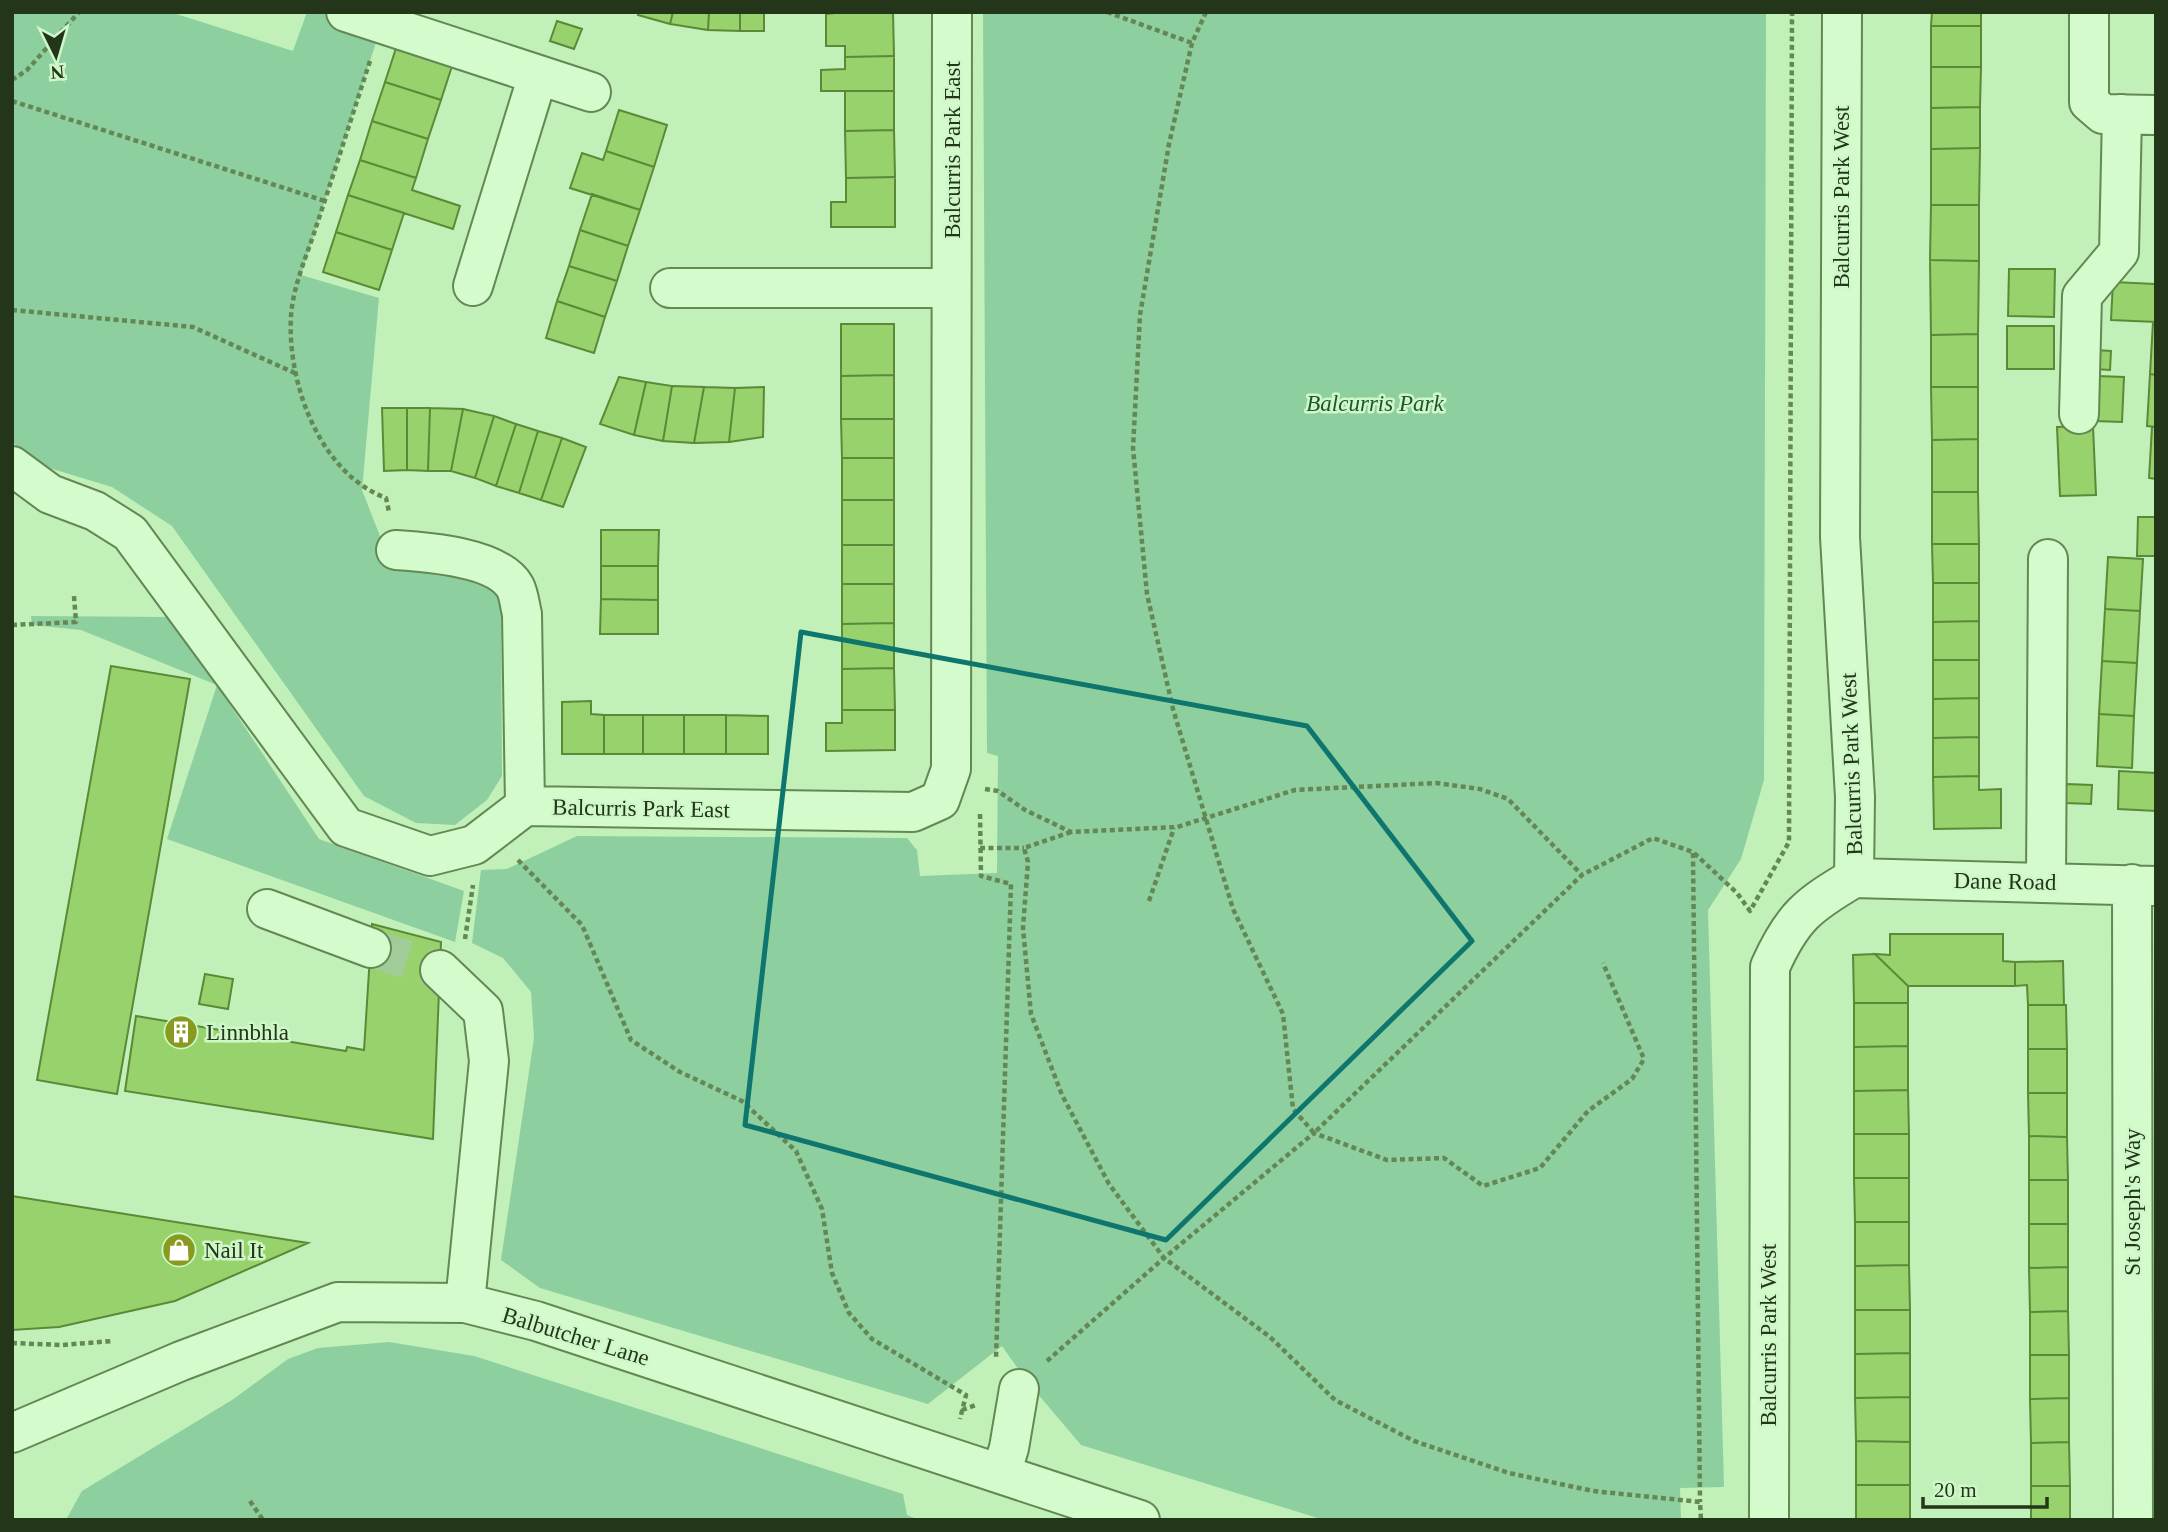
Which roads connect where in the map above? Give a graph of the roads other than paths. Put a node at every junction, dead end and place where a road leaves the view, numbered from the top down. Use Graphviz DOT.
graph roads {
  1 [pos="346,12"];
  2 [pos="952,12"];
  3 [pos="1842,12"];
  4 [pos="2089,12"];
  5 [pos="538,75"];
  6 [pos="591,92"];
  7 [pos="2139,115"];
  8 [pos="473,286"];
  9 [pos="670,288"];
  10 [pos="951,288"];
  11 [pos="2079,414"];
  12 [pos="12,466"];
  13 [pos="396,550"];
  14 [pos="2048,559"];
  15 [pos="525,806"];
  16 [pos="1854,878"];
  17 [pos="2046,882"];
  18 [pos="2144,885"];
  19 [pos="267,909"];
  20 [pos="371,948"];
  21 [pos="449,979"];
  22 [pos="465,1303"];
  23 [pos="1019,1389"];
  24 [pos="12,1433"];
  25 [pos="1001,1474"];
  26 [pos="1140,1520"];
  27 [pos="1769,1520"];
  28 [pos="2133,1520"];
  1 -- 5 [label="street"];
  2 -- 10 [label="street, Balcurris Park East"];
  3 -- 16 [label="street, Balcurris Park West"];
  4 -- 7 [label="street"];
  5 -- 6 [label="street"];
  5 -- 8 [label="street"];
  7 -- 11 [label="street"];
  9 -- 10 [label="street"];
  10 -- 15 [label="street, Balcurris Park East"];
  12 -- 15 [label="street, Balcurris Park East"];
  13 -- 15 [label="street"];
  14 -- 17 [label="street"];
  16 -- 17 [label="street, Dane Road"];
  16 -- 27 [label="street, Balcurris Park West"];
  17 -- 18 [label="street, Dane Road"];
  18 -- 28 [label="street, St Joseph's Way"];
  19 -- 20 [label="street"];
  21 -- 22 [label="street"];
  22 -- 24 [label="street, Balbutcher Lane"];
  22 -- 25 [label="street, Balbutcher Lane"];
  23 -- 25 [label="street"];
  25 -- 26 [label="street, Balbutcher Lane"];
}
